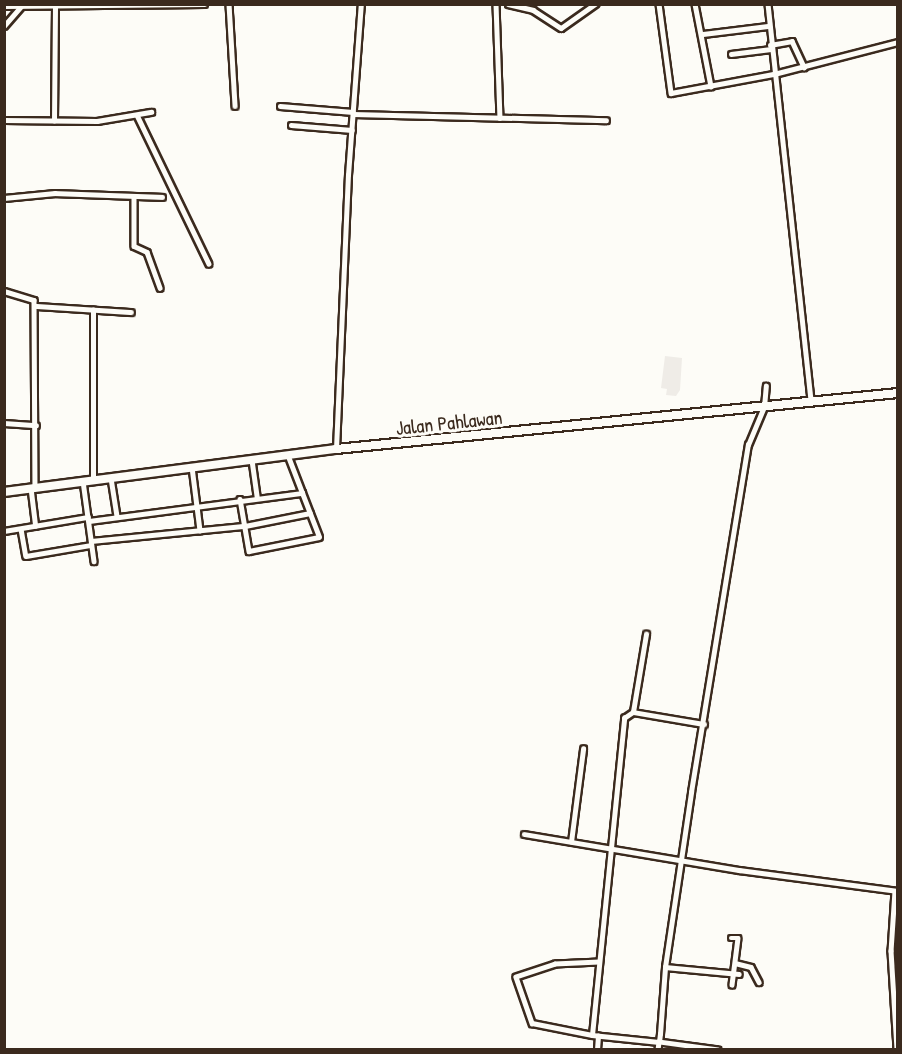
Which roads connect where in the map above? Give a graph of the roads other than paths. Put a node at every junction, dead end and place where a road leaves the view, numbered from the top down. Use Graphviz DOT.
graph roads {
  1 [pos="204,4"];
  2 [pos="229,4"];
  3 [pos="361,4"];
  4 [pos="496,4"];
  5 [pos="508,4"];
  6 [pos="595,4"];
  7 [pos="659,4"];
  8 [pos="695,4"];
  9 [pos="768,4"];
  10 [pos="22,5"];
  11 [pos="55,5"];
  12 [pos="4,6"];
  13 [pos="4,26"];
  14 [pos="768,26"];
  15 [pos="703,34"];
  16 [pos="897,42"];
  17 [pos="770,47"];
  18 [pos="731,54"];
  19 [pos="804,67"];
  20 [pos="774,74"];
  21 [pos="711,86"];
  22 [pos="235,106"];
  23 [pos="280,106"];
  24 [pos="151,112"];
  25 [pos="353,113"];
  26 [pos="137,115"];
  27 [pos="500,118"];
  28 [pos="4,120"];
  29 [pos="606,120"];
  30 [pos="54,121"];
  31 [pos="291,125"];
  32 [pos="352,130"];
  33 [pos="134,197"];
  34 [pos="162,197"];
  35 [pos="4,198"];
  36 [pos="209,264"];
  37 [pos="160,288"];
  38 [pos="4,291"];
  39 [pos="34,306"];
  40 [pos="93,310"];
  41 [pos="131,312"];
  42 [pos="766,386"];
  43 [pos="897,393"];
  44 [pos="811,401"];
  45 [pos="764,407"];
  46 [pos="4,423"];
  47 [pos="36,425"];
  48 [pos="336,449"];
  49 [pos="288,456"];
  50 [pos="252,460"];
  51 [pos="192,467"];
  52 [pos="111,477"];
  53 [pos="93,480"];
  54 [pos="83,481"];
  55 [pos="33,488"];
  56 [pos="4,492"];
  57 [pos="302,493"];
  58 [pos="257,497"];
  59 [pos="240,499"];
  60 [pos="196,505"];
  61 [pos="310,513"];
  62 [pos="117,517"];
  63 [pos="89,519"];
  64 [pos="36,526"];
  65 [pos="245,526"];
  66 [pos="21,529"];
  67 [pos="200,530"];
  68 [pos="4,531"];
  69 [pos="91,543"];
  70 [pos="94,561"];
  71 [pos="646,634"];
  72 [pos="633,712"];
  73 [pos="705,724"];
  74 [pos="582,749"];
  75 [pos="524,834"];
  76 [pos="571,842"];
  77 [pos="609,849"];
  78 [pos="682,859"];
  79 [pos="896,891"];
  80 [pos="731,938"];
  81 [pos="599,962"];
  82 [pos="735,963"];
  83 [pos="665,967"];
  84 [pos="736,973"];
  85 [pos="896,976"];
  86 [pos="759,982"];
  87 [pos="732,985"];
  88 [pos="595,1035"];
  89 [pos="659,1042"];
  90 [pos="597,1050"];
  91 [pos="658,1050"];
  92 [pos="718,1050"];
  93 [pos="897,1050"];
  1 -- 11 [label="street"];
  2 -- 22 [label="street"];
  3 -- 25 [label="street"];
  4 -- 27 [label="street"];
  5 -- 6 [label="street"];
  7 -- 21 [label="street"];
  8 -- 15 [label="street"];
  9 -- 14 [label="street"];
  10 -- 11 [label="street"];
  10 -- 12 [label="street"];
  10 -- 13 [label="street"];
  11 -- 30 [label="street"];
  14 -- 15 [label="street"];
  14 -- 17 [label="street"];
  15 -- 21 [label="street"];
  16 -- 19 [label="street"];
  17 -- 18 [label="street"];
  17 -- 19 [label="street"];
  17 -- 20 [label="street"];
  19 -- 20 [label="street"];
  20 -- 21 [label="street"];
  20 -- 44 [label="street"];
  23 -- 25 [label="street"];
  24 -- 26 [label="street"];
  25 -- 27 [label="street"];
  25 -- 32 [label="street"];
  26 -- 30 [label="street"];
  26 -- 36 [label="street"];
  27 -- 29 [label="street"];
  28 -- 30 [label="street"];
  31 -- 32 [label="street"];
  32 -- 48 [label="street"];
  33 -- 34 [label="street"];
  33 -- 35 [label="street"];
  33 -- 37 [label="street"];
  38 -- 39 [label="street"];
  39 -- 40 [label="street"];
  39 -- 47 [label="street"];
  40 -- 41 [label="street"];
  40 -- 53 [label="street"];
  42 -- 45 [label="street"];
  43 -- 44 [label="main road, Jalan Pahlawan"];
  44 -- 45 [label="main road, Jalan Pahlawan"];
  45 -- 48 [label="main road, Jalan Pahlawan"];
  45 -- 73 [label="street"];
  46 -- 47 [label="street"];
  47 -- 55 [label="street"];
  48 -- 49 [label="main road, Jalan Pahlawan"];
  49 -- 50 [label="main road, Jalan Pahlawan"];
  49 -- 57 [label="street"];
  50 -- 51 [label="main road, Jalan Pahlawan"];
  50 -- 58 [label="street"];
  51 -- 52 [label="main road, Jalan Pahlawan"];
  51 -- 60 [label="street"];
  52 -- 53 [label="main road, Jalan Pahlawan"];
  52 -- 62 [label="street"];
  53 -- 54 [label="main road, Jalan Pahlawan"];
  54 -- 55 [label="main road, Jalan Pahlawan"];
  54 -- 63 [label="street"];
  55 -- 56 [label="main road, Jalan Pahlawan"];
  55 -- 64 [label="street"];
  57 -- 58 [label="street"];
  57 -- 61 [label="street"];
  58 -- 59 [label="street"];
  59 -- 60 [label="street"];
  59 -- 65 [label="street"];
  60 -- 62 [label="street"];
  60 -- 67 [label="street"];
  61 -- 65 [label="street"];
  61 -- 65 [label="street"];
  62 -- 63 [label="street"];
  63 -- 64 [label="street"];
  63 -- 69 [label="street"];
  64 -- 66 [label="street"];
  65 -- 67 [label="street"];
  66 -- 68 [label="street"];
  66 -- 69 [label="street"];
  67 -- 69 [label="street"];
  69 -- 70 [label="street"];
  71 -- 72 [label="street"];
  72 -- 73 [label="street"];
  72 -- 77 [label="street"];
  73 -- 78 [label="street"];
  74 -- 76 [label="street"];
  75 -- 76 [label="street"];
  76 -- 77 [label="street"];
  77 -- 78 [label="street"];
  77 -- 81 [label="street"];
  78 -- 79 [label="street"];
  78 -- 83 [label="street"];
  79 -- 85 [label="street"];
  80 -- 82 [label="street"];
  81 -- 88 [label="street"];
  81 -- 88 [label="street"];
  82 -- 84 [label="street"];
  82 -- 86 [label="street"];
  83 -- 84 [label="street"];
  83 -- 89 [label="street"];
  84 -- 87 [label="street"];
  85 -- 93 [label="street"];
  88 -- 89 [label="street"];
  88 -- 90 [label="street"];
  89 -- 91 [label="street"];
  89 -- 92 [label="street"];
}
